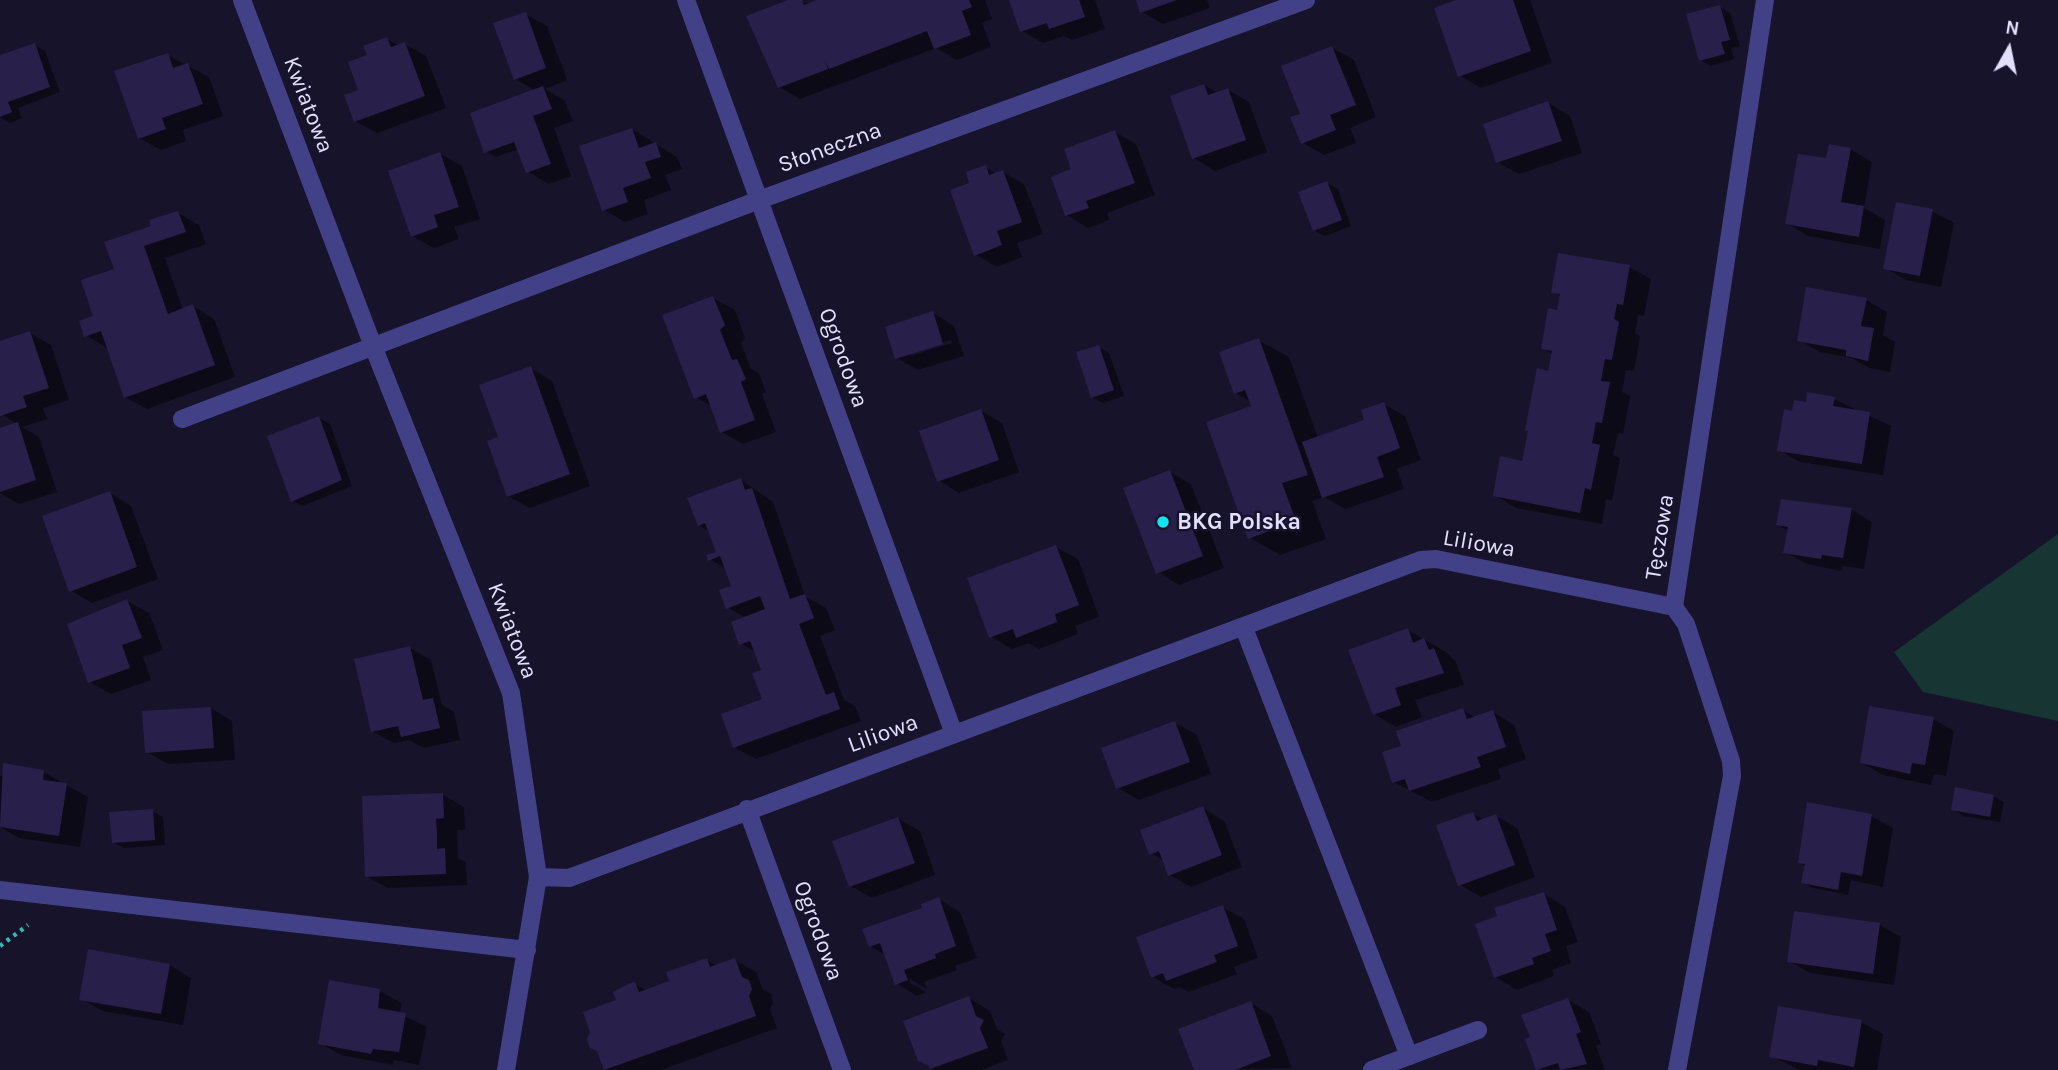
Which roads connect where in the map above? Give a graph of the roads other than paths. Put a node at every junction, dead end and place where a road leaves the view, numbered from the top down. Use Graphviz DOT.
graph roads {
  1 [pos="242,0"];
  2 [pos="686,0"];
  3 [pos="1306,0"];
  4 [pos="1765,0"];
  5 [pos="759,200"];
  6 [pos="373,346"];
  7 [pos="182,419"];
  8 [pos="1674,607"];
  9 [pos="1244,628"];
  10 [pos="954,734"];
  11 [pos="747,809"];
  12 [pos="538,877"];
  13 [pos="0,890"];
  14 [pos="527,950"];
  15 [pos="1478,1030"];
  16 [pos="1409,1056"];
  17 [pos="506,1070"];
  18 [pos="842,1070"];
  19 [pos="1372,1070"];
  20 [pos="1677,1070"];
  1 -- 6 [label="street, Kwiatowa"];
  2 -- 5 [label="street, Ogrodowa"];
  3 -- 5 [label="street, Słoneczna"];
  4 -- 8 [label="street, Tęczowa"];
  5 -- 6 [label="street, Słoneczna"];
  5 -- 10 [label="street, Ogrodowa"];
  6 -- 7 [label="street"];
  6 -- 12 [label="street, Kwiatowa"];
  8 -- 9 [label="street, Liliowa"];
  8 -- 20 [label="street, Tęczowa"];
  9 -- 10 [label="street, Liliowa"];
  9 -- 16 [label="street"];
  10 -- 11 [label="street, Liliowa"];
  11 -- 12 [label="street, Liliowa"];
  11 -- 18 [label="street, Ogrodowa"];
  12 -- 14 [label="street, Kwiatowa"];
  13 -- 14 [label="street"];
  14 -- 17 [label="street, Kwiatowa"];
  15 -- 16 [label="street"];
  16 -- 19 [label="street"];
}
